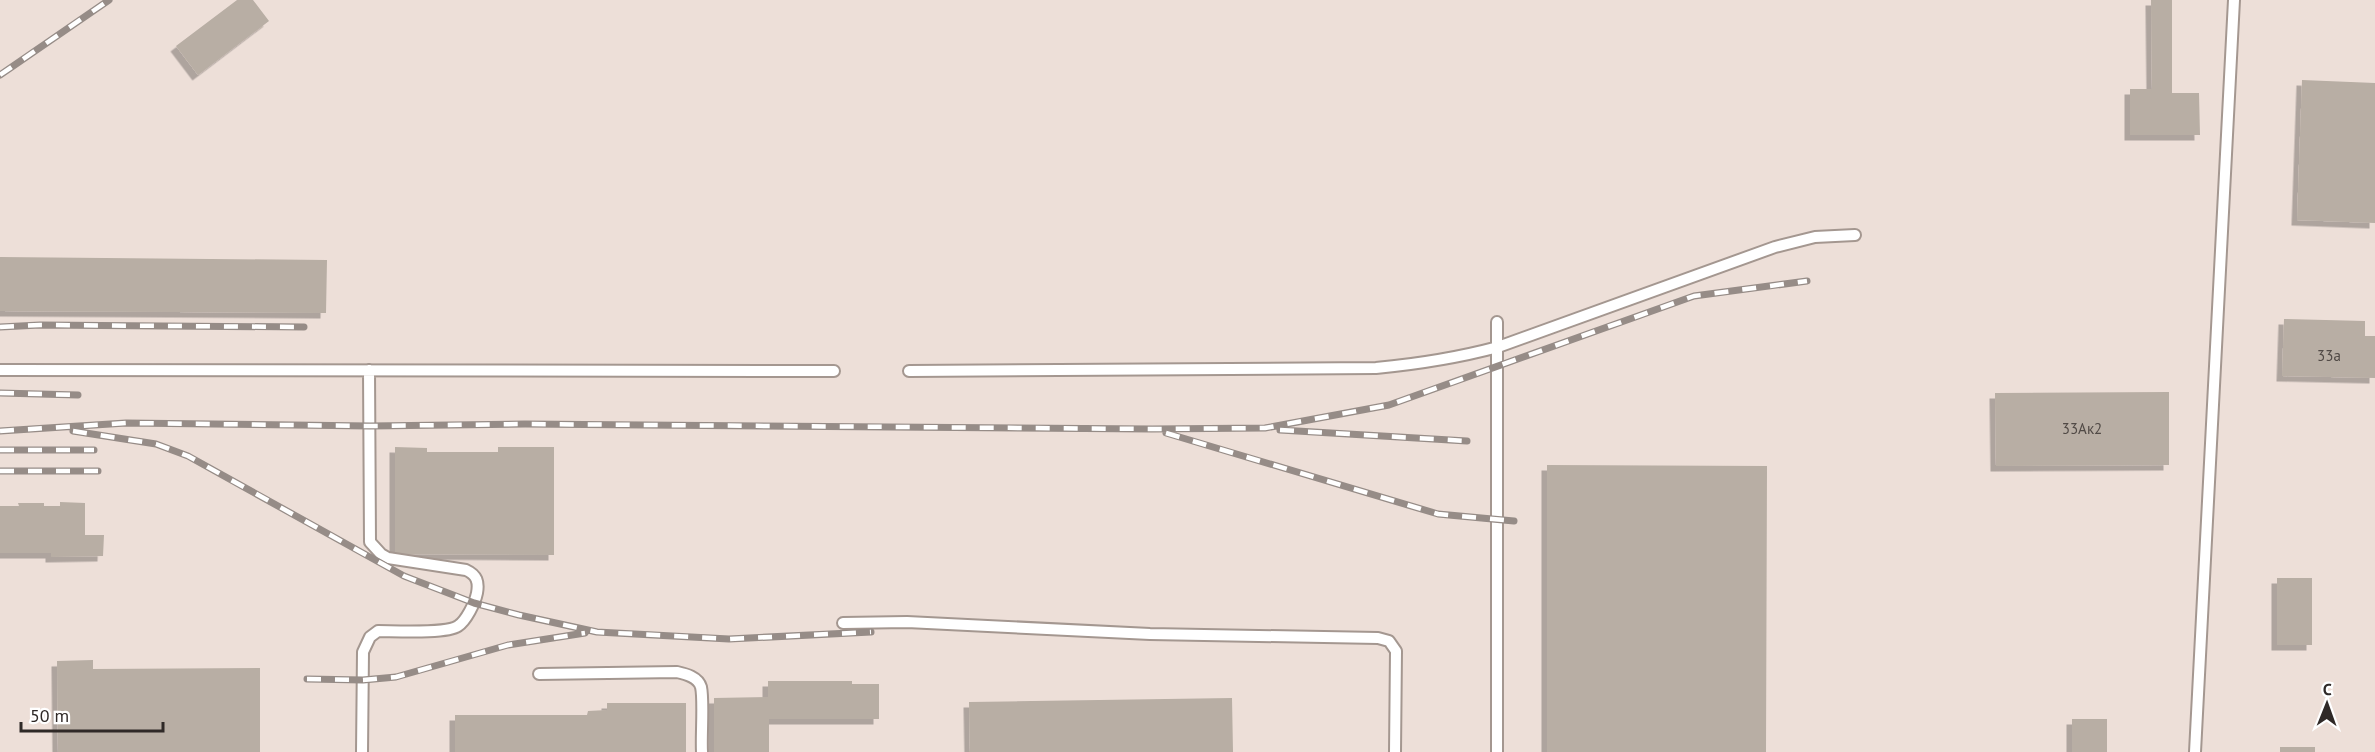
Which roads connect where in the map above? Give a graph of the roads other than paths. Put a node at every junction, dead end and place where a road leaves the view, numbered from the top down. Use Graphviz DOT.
graph roads {
  1 [pos="2234,0"];
  2 [pos="1855,235"];
  3 [pos="1497,322"];
  4 [pos="1498,347"];
  5 [pos="0,370"];
  6 [pos="369,370"];
  7 [pos="834,371"];
  8 [pos="909,371"];
  9 [pos="843,623"];
  10 [pos="539,674"];
  11 [pos="362,752"];
  12 [pos="702,752"];
  13 [pos="1395,752"];
  14 [pos="1497,752"];
  15 [pos="2195,752"];
  1 -- 15 [label="lane"];
  2 -- 4 [label="lane"];
  3 -- 4 [label="lane"];
  4 -- 8 [label="lane"];
  4 -- 14 [label="lane"];
  5 -- 6 [label="lane"];
  6 -- 7 [label="lane"];
  6 -- 11 [label="lane"];
  9 -- 13 [label="lane"];
  10 -- 12 [label="lane"];
}
